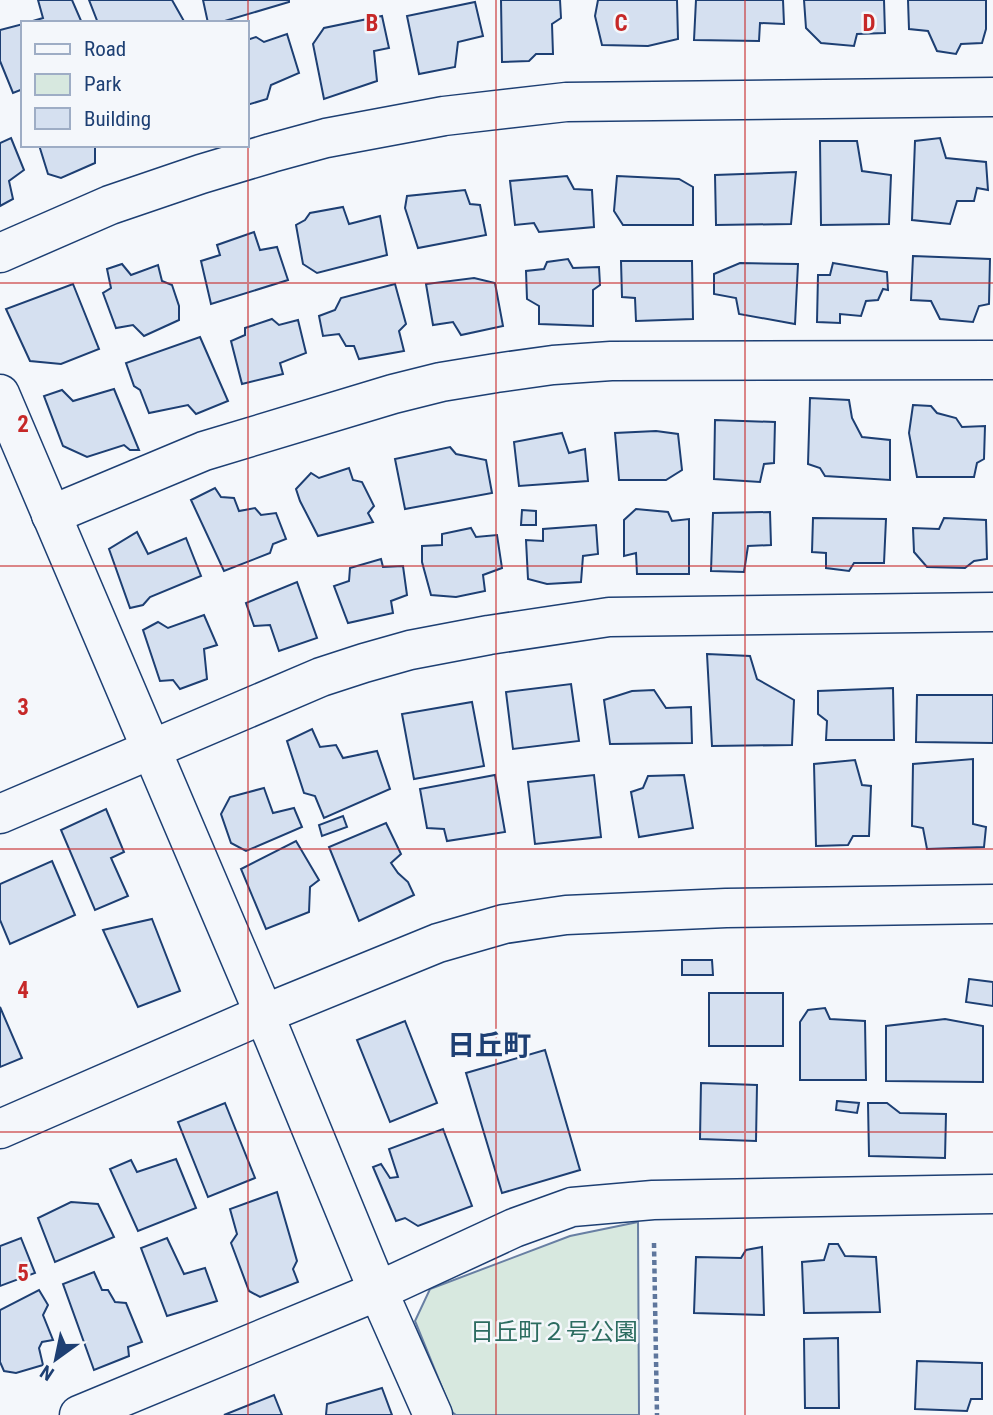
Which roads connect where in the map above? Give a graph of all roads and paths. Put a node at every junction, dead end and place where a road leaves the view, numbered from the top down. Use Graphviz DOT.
graph roads {
  1 [pos="993,97"];
  2 [pos="0,253"];
  3 [pos="993,360"];
  4 [pos="0,394"];
  5 [pos="51,515"];
  6 [pos="993,612"];
  7 [pos="151,750"];
  8 [pos="0,814"];
  9 [pos="993,904"];
  10 [pos="264,1014"];
  11 [pos="0,1129"];
  12 [pos="993,1194"];
  13 [pos="653,1200"];
  14 [pos="378,1291"];
  15 [pos="79,1415"];
  16 [pos="433,1415"];
  17 [pos="657,1415"];
  1 -- 2 [label="street"];
  3 -- 5 [label="street"];
  4 -- 5 [label="street"];
  5 -- 7 [label="street"];
  6 -- 7 [label="street"];
  7 -- 8 [label="street"];
  7 -- 10 [label="street"];
  9 -- 10 [label="street"];
  10 -- 11 [label="street"];
  10 -- 14 [label="street"];
  12 -- 13 [label="street"];
  13 -- 14 [label="street"];
  13 -- 17 [label="path"];
  14 -- 15 [label="street"];
  14 -- 16 [label="street"];
}
